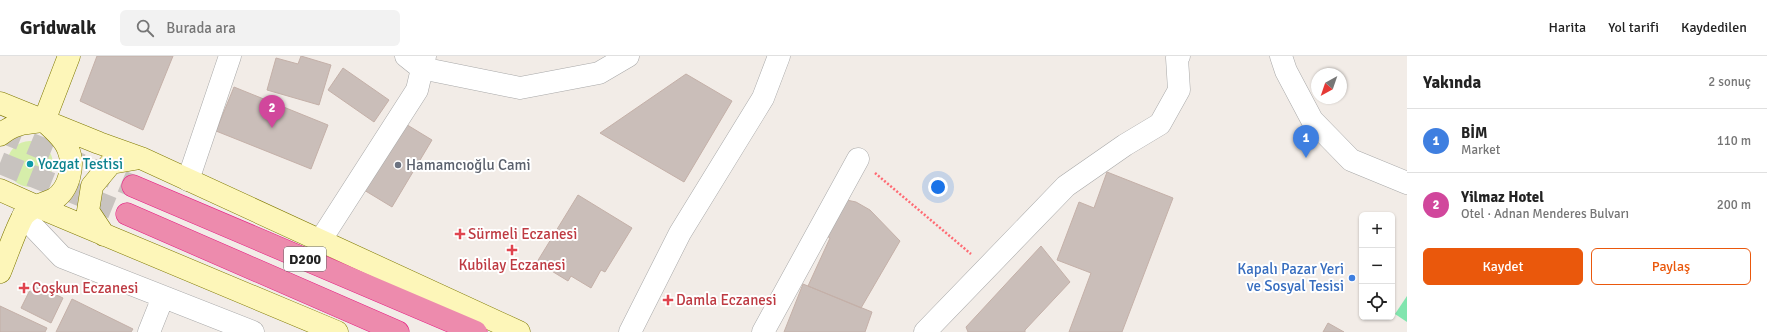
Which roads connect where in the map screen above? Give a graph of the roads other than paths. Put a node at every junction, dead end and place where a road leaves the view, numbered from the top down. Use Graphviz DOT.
graph roads {
  1 [pos="69,56"];
  2 [pos="230,56"];
  3 [pos="628,56"];
  4 [pos="779,56"];
  5 [pos="1281,56"];
  6 [pos="1177,57"];
  7 [pos="418,60"];
  8 [pos="0,103"];
  9 [pos="44,121"];
  10 [pos="0,135"];
  11 [pos="141,158"];
  12 [pos="858,159"];
  13 [pos="1383,174"];
  14 [pos="188,180"];
  15 [pos="1407,183"];
  16 [pos="133,186"];
  17 [pos="0,190"];
  18 [pos="1407,190"];
  19 [pos="30,211"];
  20 [pos="126,214"];
  21 [pos="104,235"];
  22 [pos="320,240"];
  23 [pos="0,272"];
  24 [pos="163,297"];
  25 [pos="249,331"];
  26 [pos="149,332"];
  27 [pos="337,332"];
  28 [pos="398,332"];
  29 [pos="476,332"];
  30 [pos="519,332"];
  31 [pos="630,332"];
  32 [pos="763,332"];
  33 [pos="925,332"];
  1 -- 9 [label="street"];
  2 -- 14 [label="street"];
  3 -- 7 [label="street"];
  4 -- 31 [label="street"];
  5 -- 13 [label="street"];
  6 -- 33 [label="street"];
  7 -- 22 [label="street"];
  8 -- 9 [label="street"];
  9 -- 10 [label="street"];
  9 -- 11 [label="street"];
  9 -- 19 [label="street"];
  11 -- 14 [label="street"];
  11 -- 21 [label="street"];
  12 -- 32 [label="street"];
  13 -- 15 [label="street"];
  13 -- 18 [label="street"];
  14 -- 22 [label="street"];
  16 -- 29 [label="highway, D200"];
  17 -- 19 [label="street"];
  19 -- 21 [label="street"];
  19 -- 23 [label="street"];
  19 -- 24 [label="street"];
  20 -- 28 [label="highway, D200"];
  21 -- 27 [label="street"];
  22 -- 30 [label="street"];
  24 -- 25 [label="street"];
  24 -- 26 [label="street"];
}
